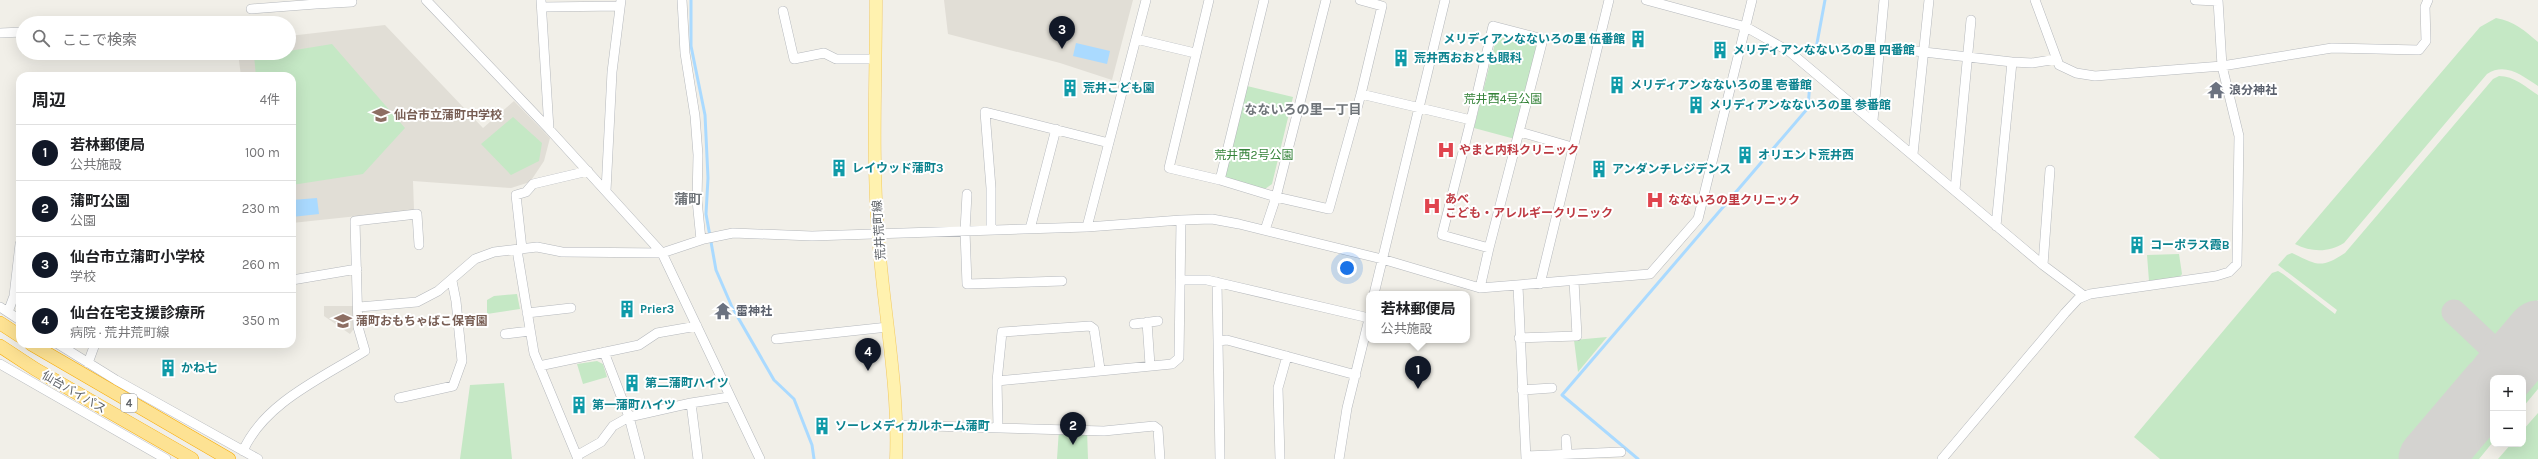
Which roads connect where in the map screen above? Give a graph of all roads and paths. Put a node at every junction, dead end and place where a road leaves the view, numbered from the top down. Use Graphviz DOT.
graph roads {
  1 [pos="426,0"];
  2 [pos="682,0"];
  3 [pos="876,0"];
  4 [pos="1146,0"];
  5 [pos="1209,0"];
  6 [pos="1264,0"];
  7 [pos="1326,0"];
  8 [pos="1360,0"];
  9 [pos="1445,0"];
  10 [pos="1610,0"];
  11 [pos="1646,0"];
  12 [pos="1752,0"];
  13 [pos="1884,0"];
  14 [pos="1929,0"];
  15 [pos="2035,0"];
  16 [pos="2195,0"];
  17 [pos="2218,0"];
  18 [pos="2428,0"];
  19 [pos="315,2"];
  20 [pos="352,2"];
  21 [pos="621,3"];
  22 [pos="542,4"];
  23 [pos="251,9"];
  24 [pos="783,11"];
  25 [pos="1971,20"];
  26 [pos="1746,27"];
  27 [pos="16,32"];
  28 [pos="0,33"];
  29 [pos="1136,38"];
  30 [pos="1880,47"];
  31 [pos="1924,52"];
  32 [pos="1195,53"];
  33 [pos="1968,57"];
  34 [pos="876,59"];
  35 [pos="2057,59"];
  36 [pos="2012,62"];
  37 [pos="2222,66"];
  38 [pos="1361,94"];
  39 [pos="1420,107"];
  40 [pos="1471,120"];
  41 [pos="1873,120"];
  42 [pos="548,129"];
  43 [pos="1056,129"];
  44 [pos="1520,132"];
  45 [pos="1109,143"];
  46 [pos="1572,147"];
  47 [pos="1913,154"];
  48 [pos="2050,170"];
  49 [pos="588,171"];
  50 [pos="1220,180"];
  51 [pos="1955,190"];
  52 [pos="606,191"];
  53 [pos="967,194"];
  54 [pos="1276,197"];
  55 [pos="1181,220"];
  56 [pos="1996,226"];
  57 [pos="1087,228"];
  58 [pos="1030,229"];
  59 [pos="965,230"];
  60 [pos="991,230"];
  61 [pos="1265,230"];
  62 [pos="878,233"];
  63 [pos="703,239"];
  64 [pos="419,245"];
  65 [pos="1489,248"];
  66 [pos="519,249"];
  67 [pos="662,253"];
  68 [pos="1382,259"];
  69 [pos="2043,265"];
  70 [pos="357,269"];
  71 [pos="16,279"];
  72 [pos="296,279"];
  73 [pos="1180,280"];
  74 [pos="452,281"];
  75 [pos="1062,281"];
  76 [pos="1574,281"];
  77 [pos="1217,282"];
  78 [pos="1540,284"];
  79 [pos="1518,286"];
  80 [pos="1480,288"];
  81 [pos="1375,291"];
  82 [pos="2083,295"];
  83 [pos="0,307"];
  84 [pos="359,307"];
  85 [pos="571,308"];
  86 [pos="8,312"];
  87 [pos="527,313"];
  88 [pos="16,317"];
  89 [pos="1366,318"];
  90 [pos="1158,321"];
  91 [pos="1147,322"];
  92 [pos="0,323"];
  93 [pos="1134,324"];
  94 [pos="697,326"];
  95 [pos="888,327"];
  96 [pos="530,332"];
  97 [pos="1366,332"];
  98 [pos="16,333"];
  99 [pos="505,334"];
  100 [pos="1519,338"];
  101 [pos="776,339"];
  102 [pos="1218,341"];
  103 [pos="0,346"];
  104 [pos="38,348"];
  105 [pos="64,348"];
  106 [pos="94,348"];
  107 [pos="604,352"];
  108 [pos="1287,356"];
  109 [pos="88,363"];
  110 [pos="0,364"];
  111 [pos="1150,365"];
  112 [pos="539,366"];
  113 [pos="1100,369"];
  114 [pos="1356,375"];
  115 [pos="997,381"];
  116 [pos="1552,388"];
  117 [pos="1522,390"];
  118 [pos="729,397"];
  119 [pos="399,398"];
  120 [pos="691,403"];
  121 [pos="629,417"];
  122 [pos="896,424"];
  123 [pos="998,427"];
  124 [pos="1566,439"];
  125 [pos="243,452"];
  126 [pos="1621,452"];
  127 [pos="1567,454"];
  128 [pos="578,457"];
  129 [pos="1526,457"];
  130 [pos="166,459"];
  131 [pos="192,459"];
  132 [pos="229,459"];
  133 [pos="258,459"];
  134 [pos="640,459"];
  135 [pos="698,459"];
  136 [pos="760,459"];
  137 [pos="896,459"];
  138 [pos="1160,459"];
  139 [pos="1220,459"];
  140 [pos="1280,459"];
  141 [pos="1339,459"];
  142 [pos="1942,459"];
  1 -- 42 [label="street"];
  2 -- 63 [label="street"];
  3 -- 34 [label="main road, 荒井荒町線"];
  4 -- 29 [label="street"];
  5 -- 32 [label="street"];
  6 -- 50 [label="street"];
  7 -- 54 [label="street"];
  8 -- 38 [label="street"];
  9 -- 39 [label="street"];
  10 -- 46 [label="street"];
  11 -- 26 [label="street"];
  12 -- 26 [label="street"];
  13 -- 30 [label="street"];
  14 -- 31 [label="street"];
  15 -- 35 [label="street"];
  16 -- 17 [label="street"];
  17 -- 37 [label="street"];
  18 -- 37 [label="street"];
  19 -- 20 [label="street"];
  19 -- 23 [label="street"];
  21 -- 22 [label="street"];
  21 -- 52 [label="street"];
  22 -- 42 [label="street"];
  24 -- 34 [label="street"];
  25 -- 33 [label="street"];
  26 -- 41 [label="street"];
  26 -- 76 [label="street"];
  27 -- 28 [label="street"];
  29 -- 32 [label="street"];
  29 -- 45 [label="street"];
  30 -- 31 [label="street"];
  30 -- 41 [label="street"];
  31 -- 33 [label="street"];
  31 -- 47 [label="street"];
  32 -- 50 [label="street"];
  33 -- 36 [label="street"];
  33 -- 51 [label="street"];
  34 -- 62 [label="main road, 荒井荒町線"];
  35 -- 36 [label="street"];
  35 -- 37 [label="street"];
  36 -- 56 [label="street"];
  37 -- 82 [label="street"];
  38 -- 39 [label="street"];
  38 -- 54 [label="street"];
  39 -- 40 [label="street"];
  39 -- 68 [label="street"];
  40 -- 44 [label="street"];
  40 -- 65 [label="street"];
  41 -- 47 [label="street"];
  42 -- 49 [label="street"];
  43 -- 45 [label="street"];
  43 -- 58 [label="street"];
  43 -- 60 [label="street"];
  44 -- 46 [label="street"];
  44 -- 65 [label="street"];
  45 -- 57 [label="street"];
  46 -- 78 [label="street"];
  47 -- 51 [label="street"];
  48 -- 69 [label="street"];
  49 -- 52 [label="street"];
  49 -- 66 [label="street"];
  50 -- 54 [label="street"];
  51 -- 56 [label="street"];
  52 -- 67 [label="street"];
  53 -- 59 [label="street"];
  54 -- 61 [label="street"];
  55 -- 57 [label="street"];
  55 -- 61 [label="street"];
  55 -- 73 [label="street"];
  56 -- 69 [label="street"];
  57 -- 58 [label="street"];
  58 -- 60 [label="street"];
  59 -- 60 [label="street"];
  59 -- 62 [label="street"];
  59 -- 75 [label="street"];
  61 -- 68 [label="street"];
  62 -- 63 [label="street"];
  62 -- 95 [label="main road, 荒井荒町線"];
  63 -- 67 [label="street"];
  64 -- 70 [label="street"];
  65 -- 80 [label="street"];
  66 -- 67 [label="street"];
  66 -- 74 [label="street"];
  66 -- 87 [label="street"];
  67 -- 94 [label="street"];
  68 -- 80 [label="street"];
  68 -- 81 [label="street"];
  69 -- 82 [label="street"];
  70 -- 72 [label="street"];
  70 -- 84 [label="street"];
  71 -- 86 [label="street"];
  73 -- 77 [label="street"];
  73 -- 111 [label="street"];
  74 -- 84 [label="street"];
  74 -- 119 [label="street"];
  76 -- 78 [label="street"];
  76 -- 100 [label="street"];
  77 -- 89 [label="street"];
  77 -- 102 [label="street"];
  78 -- 79 [label="street"];
  79 -- 80 [label="street"];
  79 -- 100 [label="street"];
  82 -- 142 [label="street"];
  83 -- 86 [label="street"];
  84 -- 125 [label="street"];
  85 -- 87 [label="street"];
  86 -- 88 [label="street"];
  87 -- 96 [label="street"];
  90 -- 91 [label="street"];
  91 -- 93 [label="street"];
  91 -- 111 [label="street"];
  92 -- 98 [label="highway"];
  94 -- 107 [label="street"];
  94 -- 118 [label="street"];
  95 -- 101 [label="street"];
  95 -- 122 [label="main road, 荒井荒町線"];
  96 -- 99 [label="street"];
  96 -- 112 [label="street"];
  97 -- 114 [label="street"];
  100 -- 117 [label="street"];
  102 -- 108 [label="street"];
  102 -- 139 [label="street"];
  103 -- 131 [label="highway, 仙台バイパス / 4"];
  104 -- 132 [label="highway, 仙台バイパス / 4"];
  105 -- 109 [label="street"];
  106 -- 109 [label="street"];
  107 -- 112 [label="street"];
  107 -- 121 [label="street"];
  108 -- 114 [label="street"];
  108 -- 140 [label="street"];
  109 -- 125 [label="street"];
  110 -- 130 [label="street"];
  111 -- 113 [label="street"];
  112 -- 128 [label="street"];
  113 -- 115 [label="street"];
  113 -- 115 [label="street"];
  114 -- 141 [label="street"];
  115 -- 123 [label="street"];
  116 -- 117 [label="street"];
  117 -- 129 [label="street"];
  118 -- 120 [label="street"];
  118 -- 136 [label="street"];
  120 -- 121 [label="street"];
  120 -- 135 [label="street"];
  121 -- 128 [label="street"];
  121 -- 134 [label="street"];
  122 -- 123 [label="street"];
  122 -- 137 [label="main road, 荒井荒町線"];
  123 -- 138 [label="street"];
  124 -- 127 [label="street"];
  125 -- 133 [label="street"];
  126 -- 127 [label="street"];
  127 -- 129 [label="street"];
}
